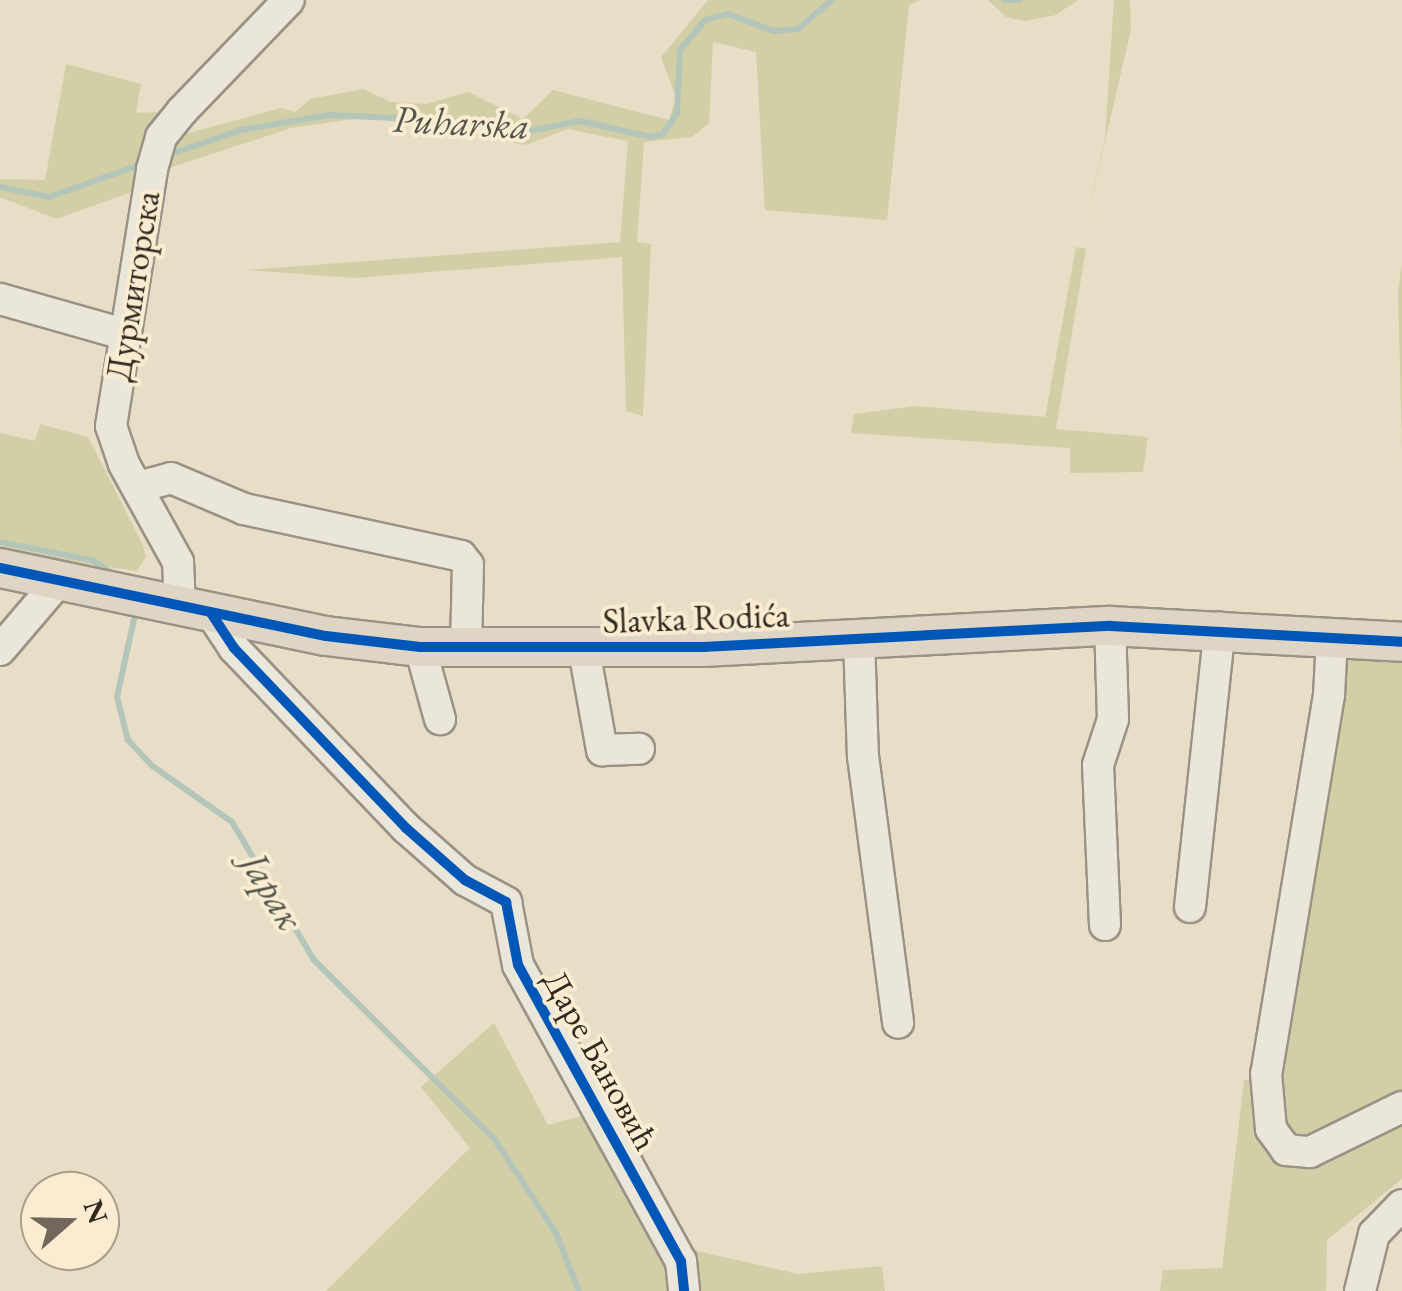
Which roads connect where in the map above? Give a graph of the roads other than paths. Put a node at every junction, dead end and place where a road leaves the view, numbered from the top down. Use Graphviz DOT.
graph roads {
  1 [pos="289,0"];
  2 [pos="0,299"];
  3 [pos="124,334"];
  4 [pos="138,487"];
  5 [pos="0,568"];
  6 [pos="59,582"];
  7 [pos="195,610"];
  8 [pos="1110,626"];
  9 [pos="1220,628"];
  10 [pos="859,638"];
  11 [pos="1332,638"];
  12 [pos="1402,642"];
  13 [pos="420,647"];
  14 [pos="466,649"];
  15 [pos="0,650"];
  16 [pos="584,650"];
  17 [pos="440,719"];
  18 [pos="639,749"];
  19 [pos="1190,907"];
  20 [pos="1106,925"];
  21 [pos="898,1023"];
  22 [pos="1402,1107"];
  23 [pos="1402,1205"];
  24 [pos="684,1291"];
  25 [pos="1360,1291"];
  1 -- 3 [label="street, Дурмиторска"];
  2 -- 3 [label="street"];
  3 -- 4 [label="street, Дурмиторска"];
  4 -- 7 [label="street, Дурмиторска"];
  4 -- 14 [label="street"];
  5 -- 6 [label="main road, Slavka Rodića"];
  6 -- 7 [label="main road, Slavka Rodića"];
  6 -- 15 [label="street"];
  7 -- 13 [label="main road, Slavka Rodića"];
  7 -- 24 [label="street, Даре Бановић"];
  8 -- 9 [label="main road, Slavka Rodića"];
  8 -- 10 [label="main road, Slavka Rodića"];
  8 -- 20 [label="street"];
  9 -- 11 [label="main road, Slavka Rodića"];
  9 -- 19 [label="street"];
  10 -- 16 [label="main road, Slavka Rodića"];
  10 -- 21 [label="street"];
  11 -- 12 [label="main road, Slavka Rodića"];
  11 -- 22 [label="street"];
  13 -- 14 [label="main road, Slavka Rodića"];
  13 -- 17 [label="street"];
  14 -- 16 [label="main road, Slavka Rodića"];
  16 -- 18 [label="street"];
  23 -- 25 [label="street"];
}
